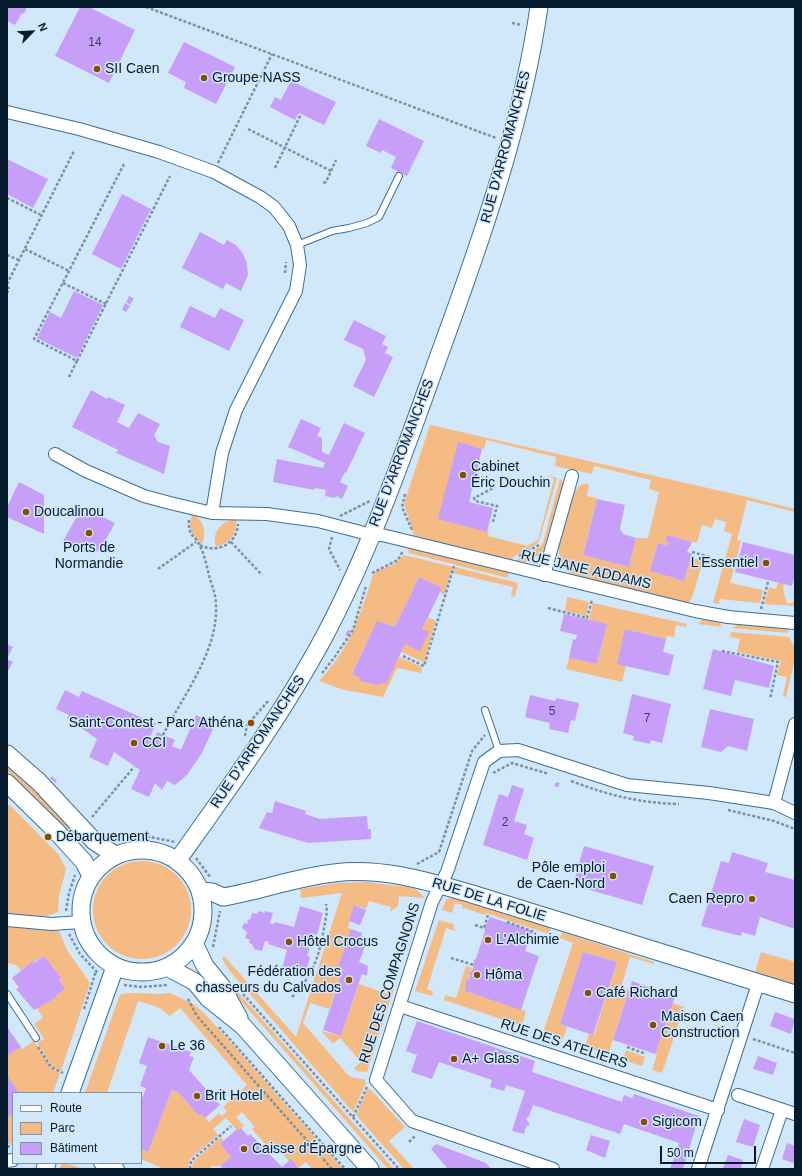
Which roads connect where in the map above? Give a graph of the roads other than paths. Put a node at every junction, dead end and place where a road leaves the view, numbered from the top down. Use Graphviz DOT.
graph roads {
  1 [pos="539,7"];
  2 [pos="7,112"];
  3 [pos="399,176"];
  4 [pos="296,245"];
  5 [pos="55,454"];
  6 [pos="572,476"];
  7 [pos="212,514"];
  8 [pos="372,535"];
  9 [pos="544,575"];
  10 [pos="795,623"];
  11 [pos="485,710"];
  12 [pos="795,724"];
  13 [pos="499,751"];
  14 [pos="7,754"];
  15 [pos="7,783"];
  16 [pos="774,803"];
  17 [pos="795,813"];
  18 [pos="114,848"];
  19 [pos="177,861"];
  20 [pos="91,876"];
  21 [pos="440,885"];
  22 [pos="206,887"];
  23 [pos="222,902"];
  24 [pos="203,911"];
  25 [pos="7,920"];
  26 [pos="75,927"];
  27 [pos="194,943"];
  28 [pos="167,967"];
  29 [pos="107,971"];
  30 [pos="758,984"];
  31 [pos="7,994"];
  32 [pos="795,994"];
  33 [pos="400,1006"];
  34 [pos="243,1026"];
  35 [pos="36,1038"];
  36 [pos="70,1092"];
  37 [pos="738,1095"];
  38 [pos="718,1110"];
  39 [pos="782,1110"];
  40 [pos="795,1114"];
  41 [pos="103,1164"];
  42 [pos="118,1169"];
  43 [pos="370,1169"];
  44 [pos="553,1169"];
  45 [pos="698,1169"];
  46 [pos="762,1169"];
  1 -- 8 [label="main road, RUE D'ARROMANCHES"];
  2 -- 4 [label="street"];
  3 -- 4 [label="lane"];
  4 -- 7 [label="street"];
  5 -- 7 [label="street, RUE JANE ADDAMS"];
  6 -- 9 [label="street"];
  7 -- 8 [label="street, RUE JANE ADDAMS"];
  8 -- 9 [label="street, RUE JANE ADDAMS"];
  8 -- 19 [label="main road, RUE D'ARROMANCHES"];
  9 -- 10 [label="street, RUE JANE ADDAMS"];
  11 -- 13 [label="lane"];
  12 -- 16 [label="street"];
  13 -- 16 [label="street"];
  13 -- 21 [label="street, RUE DES COMPAGNONS"];
  14 -- 18 [label="main road"];
  15 -- 20 [label="main road"];
  16 -- 17 [label="street"];
  18 -- 19 [label="main road"];
  18 -- 20 [label="main road"];
  19 -- 22 [label="main road"];
  20 -- 26 [label="main road"];
  21 -- 23 [label="main road, RUE DE LA FOLIE"];
  21 -- 30 [label="main road, RUE DE LA FOLIE"];
  21 -- 33 [label="street, RUE DES COMPAGNONS"];
  22 -- 23 [label="main road, RUE DE LA FOLIE"];
  22 -- 24 [label="main road"];
  23 -- 24 [label="main road, RUE DE LA FOLIE"];
  24 -- 27 [label="main road"];
  25 -- 26 [label="street"];
  26 -- 29 [label="main road"];
  27 -- 28 [label="main road"];
  27 -- 34 [label="main road"];
  28 -- 29 [label="main road"];
  28 -- 34 [label="main road"];
  29 -- 36 [label="main road"];
  30 -- 32 [label="main road, RUE DE LA FOLIE"];
  30 -- 38 [label="street"];
  31 -- 35 [label="lane"];
  33 -- 38 [label="street, RUE DES ATELIERS"];
  33 -- 44 [label="street, RUE DES COMPAGNONS"];
  34 -- 43 [label="main road"];
  37 -- 39 [label="street"];
  38 -- 45 [label="street"];
  39 -- 40 [label="street"];
  39 -- 46 [label="street"];
  41 -- 42 [label="street"];
}
